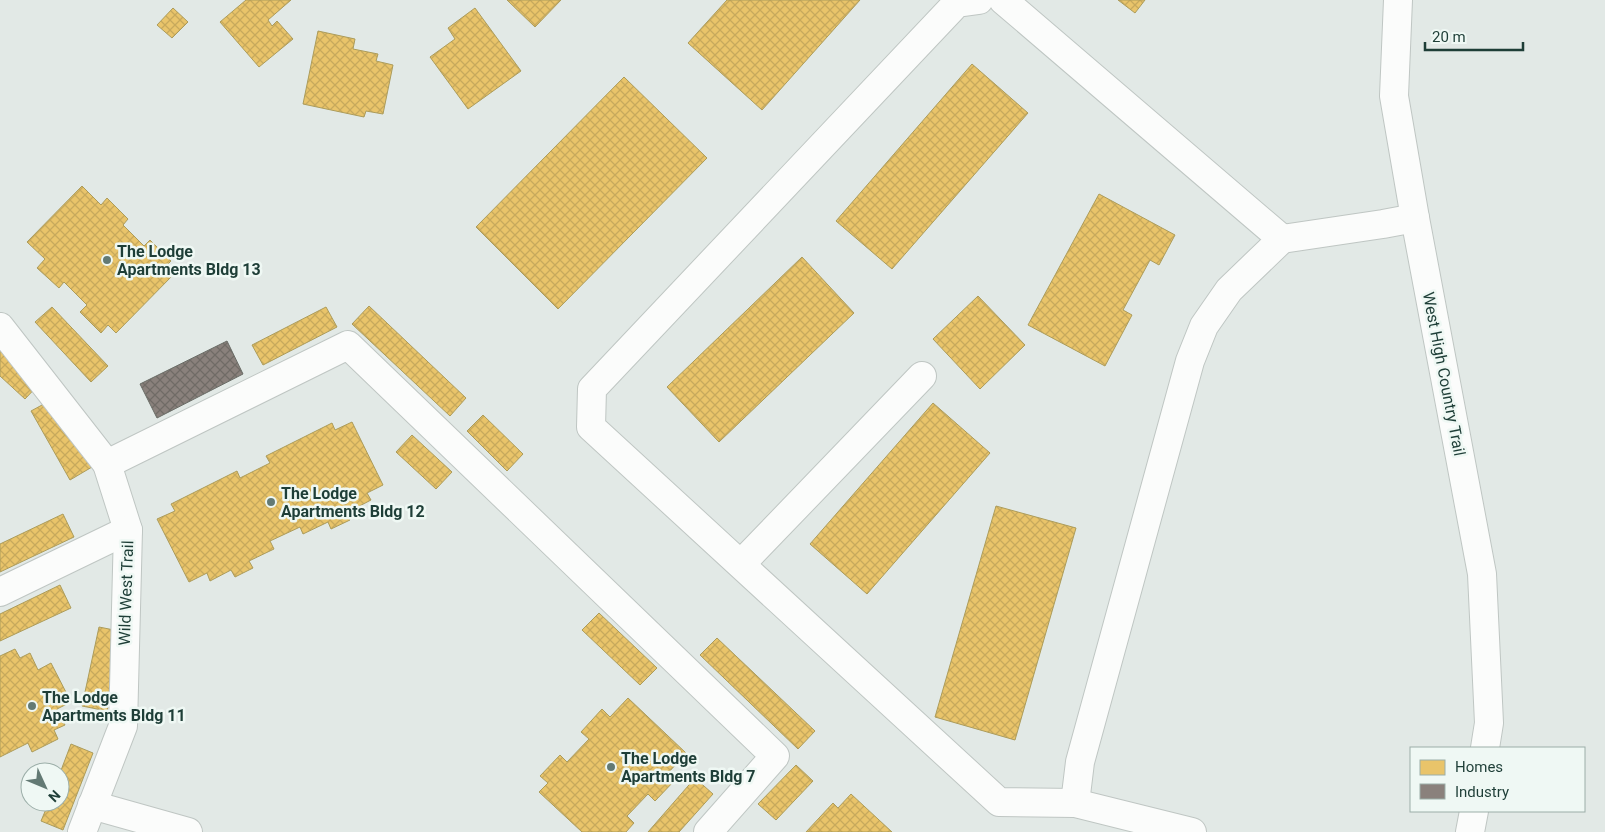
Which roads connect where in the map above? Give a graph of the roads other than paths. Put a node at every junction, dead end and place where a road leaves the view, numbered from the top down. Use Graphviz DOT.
graph roads {
  1 [pos="979,0"];
  2 [pos="1003,0"];
  3 [pos="1398,0"];
  4 [pos="1415,218"];
  5 [pos="1282,240"];
  6 [pos="0,327"];
  7 [pos="922,376"];
  8 [pos="107,464"];
  9 [pos="128,530"];
  10 [pos="741,564"];
  11 [pos="0,592"];
  12 [pos="1485,747"];
  13 [pos="1074,803"];
  14 [pos="92,805"];
  15 [pos="1474,812"];
  16 [pos="82,832"];
  17 [pos="188,832"];
  18 [pos="708,832"];
  19 [pos="1192,832"];
  20 [pos="1470,832"];
  1 -- 10 [label="street"];
  2 -- 5 [label="street"];
  3 -- 4 [label="street, West High Country Trail"];
  4 -- 5 [label="street"];
  4 -- 12 [label="street, West High Country Trail"];
  5 -- 13 [label="street"];
  6 -- 8 [label="street, Wild West Trail"];
  7 -- 10 [label="street"];
  8 -- 9 [label="street, Wild West Trail"];
  8 -- 18 [label="street"];
  9 -- 11 [label="street"];
  9 -- 14 [label="street, Wild West Trail"];
  10 -- 13 [label="street"];
  13 -- 19 [label="street"];
  14 -- 16 [label="street, Wild West Trail"];
  14 -- 17 [label="street"];
  15 -- 20 [label="street"];
}
